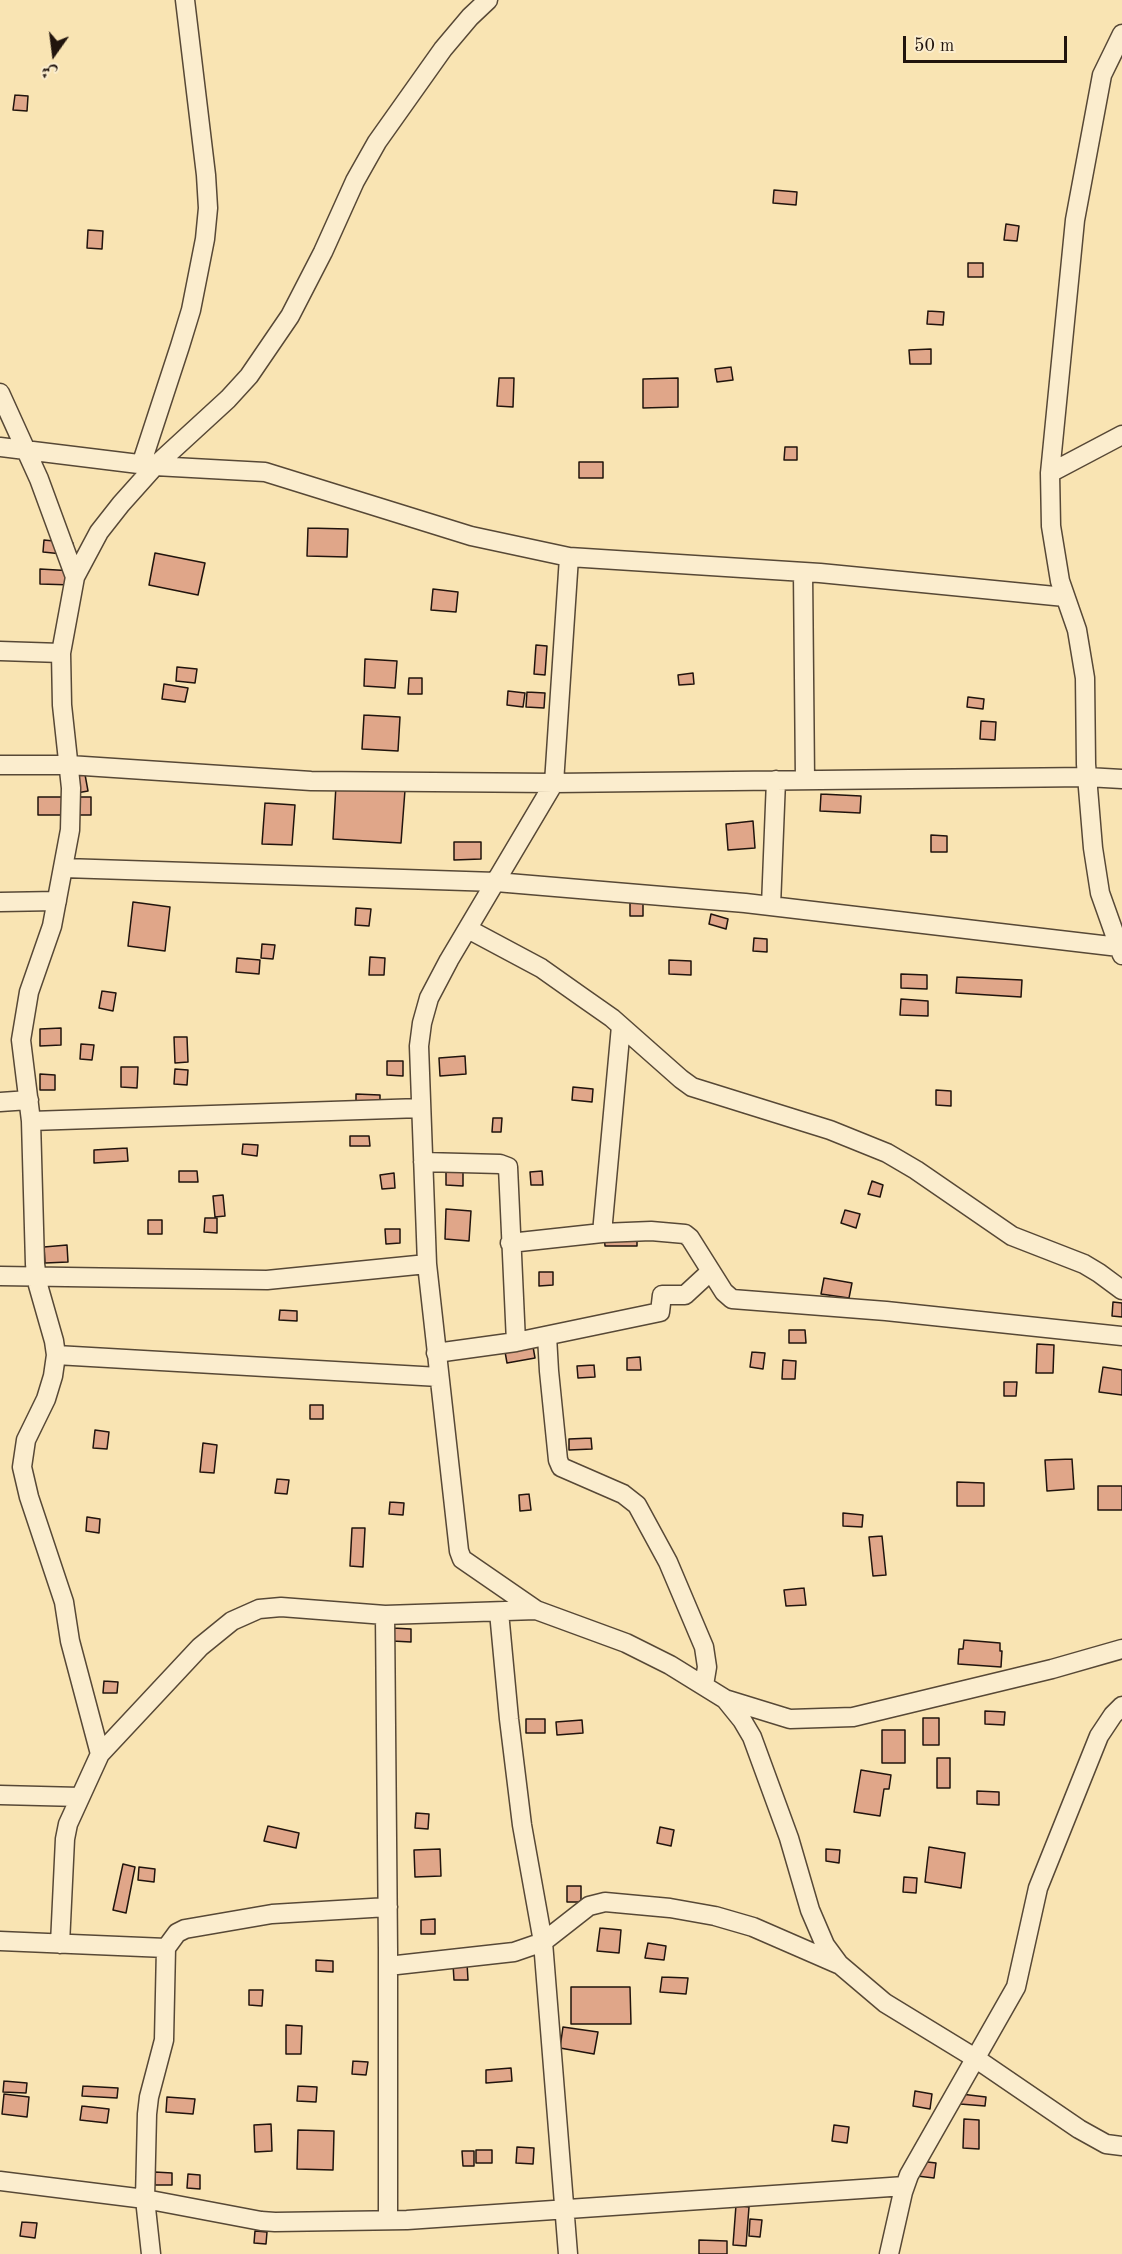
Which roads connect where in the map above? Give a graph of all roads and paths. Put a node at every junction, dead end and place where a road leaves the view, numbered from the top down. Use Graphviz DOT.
graph roads {
  1 [pos="184,0"];
  2 [pos="488,0"];
  3 [pos="1122,34"];
  4 [pos="0,393"];
  5 [pos="1122,435"];
  6 [pos="0,447"];
  7 [pos="26,451"];
  8 [pos="148,465"];
  9 [pos="1050,473"];
  10 [pos="569,556"];
  11 [pos="803,572"];
  12 [pos="75,577"];
  13 [pos="1065,597"];
  14 [pos="2,649"];
  15 [pos="61,653"];
  16 [pos="0,765"];
  17 [pos="69,765"];
  18 [pos="1087,777"];
  19 [pos="1122,779"];
  20 [pos="776,780"];
  21 [pos="805,780"];
  22 [pos="554,783"];
  23 [pos="64,868"];
  24 [pos="496,882"];
  25 [pos="57,901"];
  26 [pos="0,902"];
  27 [pos="771,906"];
  28 [pos="468,929"];
  29 [pos="1120,951"];
  30 [pos="621,1026"];
  31 [pos="29,1100"];
  32 [pos="0,1102"];
  33 [pos="421,1107"];
  34 [pos="31,1121"];
  35 [pos="423,1162"];
  36 [pos="602,1233"];
  37 [pos="510,1243"];
  38 [pos="426,1264"];
  39 [pos="711,1271"];
  40 [pos="0,1276"];
  41 [pos="37,1276"];
  42 [pos="1122,1290"];
  43 [pos="547,1336"];
  44 [pos="1122,1336"];
  45 [pos="516,1342"];
  46 [pos="436,1353"];
  47 [pos="56,1355"];
  48 [pos="439,1377"];
  49 [pos="536,1610"];
  50 [pos="499,1612"];
  51 [pos="385,1615"];
  52 [pos="1122,1650"];
  53 [pos="704,1685"];
  54 [pos="725,1699"];
  55 [pos="1122,1706"];
  56 [pos="100,1754"];
  57 [pos="0,1795"];
  58 [pos="81,1797"];
  59 [pos="388,1907"];
  60 [pos="0,1941"];
  61 [pos="543,1942"];
  62 [pos="60,1944"];
  63 [pos="166,1948"];
  64 [pos="839,1964"];
  65 [pos="388,1966"];
  66 [pos="975,2058"];
  67 [pos="1122,2146"];
  68 [pos="0,2181"];
  69 [pos="905,2186"];
  70 [pos="145,2199"];
  71 [pos="564,2209"];
  72 [pos="388,2220"];
  73 [pos="151,2254"];
  74 [pos="568,2254"];
  75 [pos="889,2254"];
  1 -- 8 [label="street"];
  2 -- 8 [label="street"];
  3 -- 9 [label="street"];
  4 -- 7 [label="street"];
  5 -- 9 [label="street"];
  6 -- 7 [label="street"];
  7 -- 8 [label="street"];
  7 -- 12 [label="street"];
  8 -- 10 [label="street"];
  8 -- 12 [label="street"];
  9 -- 13 [label="street"];
  10 -- 11 [label="street"];
  10 -- 22 [label="street"];
  11 -- 13 [label="street"];
  11 -- 21 [label="street"];
  12 -- 15 [label="street"];
  13 -- 18 [label="street"];
  14 -- 15 [label="street"];
  15 -- 17 [label="street"];
  16 -- 17 [label="street"];
  17 -- 22 [label="street"];
  17 -- 23 [label="street"];
  18 -- 19 [label="street"];
  18 -- 21 [label="street"];
  18 -- 29 [label="street"];
  20 -- 21 [label="street"];
  20 -- 22 [label="street"];
  20 -- 27 [label="street"];
  22 -- 24 [label="street"];
  23 -- 24 [label="street"];
  23 -- 25 [label="street"];
  24 -- 27 [label="street"];
  24 -- 28 [label="street"];
  25 -- 26 [label="street"];
  25 -- 31 [label="street"];
  27 -- 29 [label="street"];
  28 -- 30 [label="street"];
  28 -- 33 [label="street"];
  30 -- 36 [label="street"];
  30 -- 42 [label="street"];
  31 -- 32 [label="street"];
  31 -- 34 [label="street"];
  33 -- 34 [label="street"];
  33 -- 35 [label="street"];
  34 -- 41 [label="street"];
  35 -- 37 [label="street"];
  35 -- 38 [label="street"];
  36 -- 37 [label="street"];
  36 -- 39 [label="street"];
  37 -- 45 [label="street"];
  38 -- 41 [label="street"];
  38 -- 46 [label="street"];
  39 -- 43 [label="street"];
  39 -- 44 [label="street"];
  40 -- 41 [label="street"];
  41 -- 47 [label="street"];
  43 -- 45 [label="street"];
  43 -- 53 [label="street"];
  45 -- 46 [label="street"];
  46 -- 48 [label="street"];
  47 -- 48 [label="street"];
  47 -- 56 [label="street"];
  48 -- 49 [label="street"];
  49 -- 50 [label="street"];
  49 -- 53 [label="street"];
  50 -- 51 [label="street"];
  50 -- 61 [label="street"];
  51 -- 56 [label="street"];
  51 -- 59 [label="street"];
  52 -- 54 [label="street"];
  53 -- 54 [label="street"];
  54 -- 64 [label="street"];
  55 -- 66 [label="street"];
  56 -- 58 [label="street"];
  57 -- 58 [label="street"];
  58 -- 62 [label="street"];
  59 -- 63 [label="street"];
  59 -- 65 [label="street"];
  60 -- 62 [label="street"];
  61 -- 64 [label="street"];
  61 -- 65 [label="street"];
  61 -- 71 [label="street"];
  62 -- 63 [label="street"];
  63 -- 70 [label="street"];
  64 -- 66 [label="street"];
  65 -- 72 [label="street"];
  66 -- 67 [label="street"];
  66 -- 69 [label="street"];
  68 -- 70 [label="street"];
  69 -- 71 [label="street"];
  69 -- 75 [label="street"];
  70 -- 72 [label="street"];
  70 -- 73 [label="street"];
  71 -- 72 [label="street"];
  71 -- 74 [label="street"];
}
